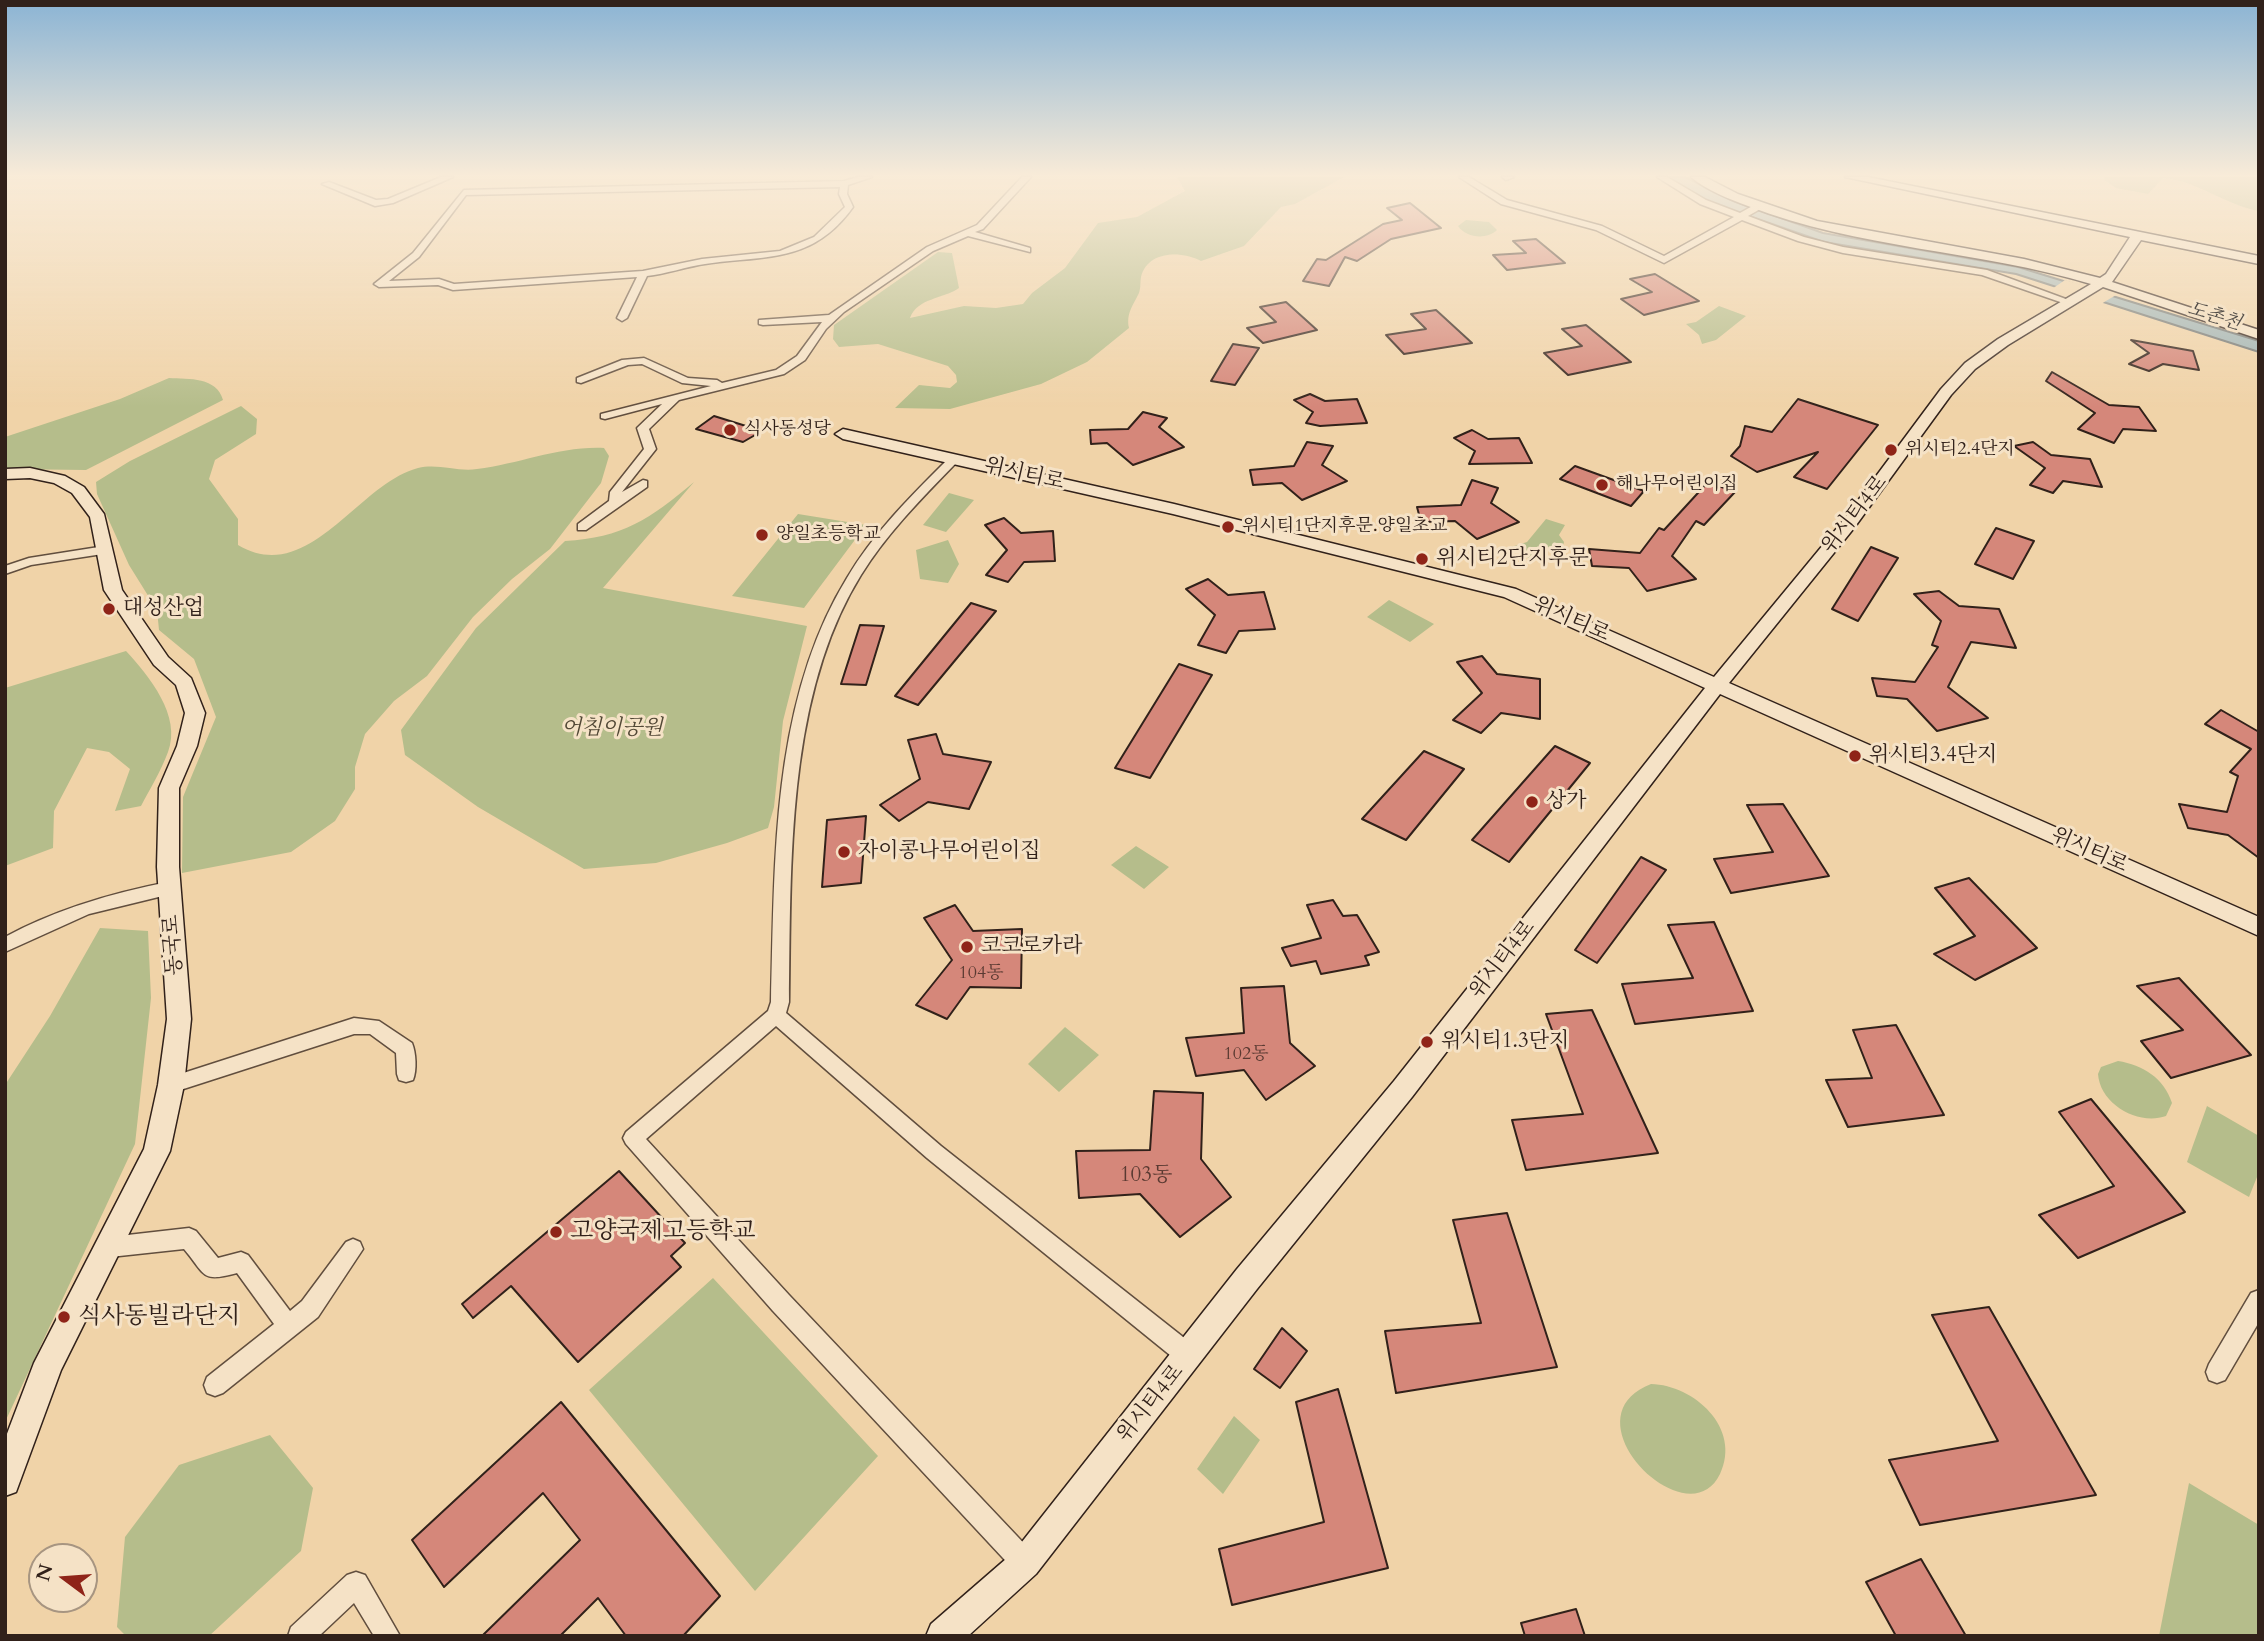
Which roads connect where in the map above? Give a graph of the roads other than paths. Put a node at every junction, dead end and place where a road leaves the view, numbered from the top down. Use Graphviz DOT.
graph roads {
  1 [pos="418,254"];
  2 [pos="762,254"];
  3 [pos="923,254"];
  4 [pos="1651,254"];
  5 [pos="1675,254"];
  6 [pos="1859,254"];
  7 [pos="1967,254"];
  8 [pos="2125,254"];
  9 [pos="2227,254"];
  10 [pos="2259,260"];
  11 [pos="643,274"];
  12 [pos="2084,293"];
  13 [pos="622,318"];
  14 [pos="832,318"];
  15 [pos="763,322"];
  16 [pos="2259,335"];
  17 [pos="581,380"];
  18 [pos="729,386"];
  19 [pos="675,398"];
  20 [pos="605,416"];
  21 [pos="843,434"];
  22 [pos="954,459"];
  23 [pos="5,474"];
  24 [pos="643,484"];
  25 [pos="615,502"];
  26 [pos="582,527"];
  27 [pos="105,550"];
  28 [pos="5,570"];
  29 [pos="1718,685"];
  30 [pos="169,888"];
  31 [pos="2259,927"];
  32 [pos="5,946"];
  33 [pos="776,1015"];
  34 [pos="406,1074"];
  35 [pos="171,1085"];
  36 [pos="110,1247"];
  37 [pos="353,1249"];
  38 [pos="2259,1301"];
  39 [pos="289,1326"];
  40 [pos="1189,1356"];
  41 [pos="2217,1372"];
  42 [pos="215,1385"];
  43 [pos="5,1481"];
  44 [pos="1025,1563"];
  45 [pos="300,1636"];
  46 [pos="388,1636"];
  47 [pos="943,1636"];
  1 -- 11 [label="street"];
  2 -- 11 [label="street"];
  3 -- 14 [label="street"];
  4 -- 5 [label="street"];
  6 -- 12 [label="street"];
  7 -- 12 [label="street"];
  8 -- 12 [label="street, 위시티4로"];
  9 -- 10 [label="street"];
  11 -- 13 [label="street"];
  12 -- 16 [label="street"];
  12 -- 29 [label="street, 위시티4로"];
  14 -- 15 [label="street"];
  14 -- 18 [label="street"];
  17 -- 18 [label="street"];
  18 -- 19 [label="street"];
  19 -- 20 [label="street"];
  19 -- 25 [label="street"];
  21 -- 22 [label="street, 위시티로"];
  22 -- 29 [label="street, 위시티로"];
  22 -- 33 [label="street"];
  23 -- 27 [label="street, 동국로"];
  24 -- 25 [label="street"];
  25 -- 26 [label="street"];
  27 -- 28 [label="street"];
  27 -- 30 [label="street, 동국로"];
  29 -- 31 [label="street, 위시티로"];
  29 -- 40 [label="street, 위시티4로"];
  30 -- 32 [label="street"];
  30 -- 35 [label="street, 동국로"];
  33 -- 40 [label="street"];
  33 -- 44 [label="street"];
  34 -- 35 [label="street"];
  35 -- 36 [label="street, 동국로"];
  36 -- 39 [label="street"];
  36 -- 43 [label="street, 동국로"];
  37 -- 39 [label="street"];
  38 -- 41 [label="street"];
  39 -- 42 [label="street"];
  40 -- 44 [label="street, 위시티4로"];
  44 -- 47 [label="street, 위시티4로"];
  45 -- 46 [label="street"];
}
